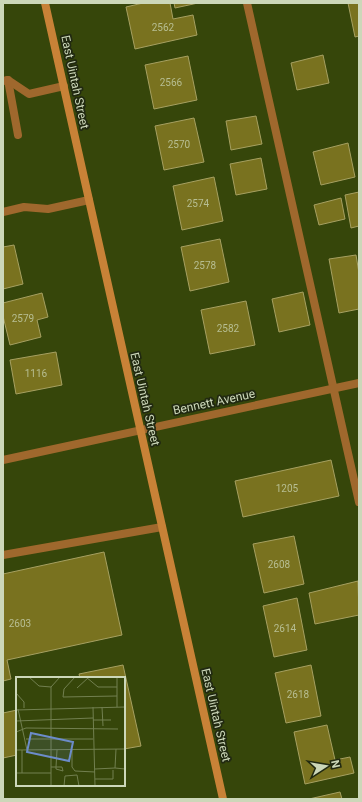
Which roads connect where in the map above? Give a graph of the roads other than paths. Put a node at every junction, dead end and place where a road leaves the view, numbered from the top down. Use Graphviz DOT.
graph roads {
  1 [pos="45,3"];
  2 [pos="247,3"];
  3 [pos="5,80"];
  4 [pos="64,86"];
  5 [pos="18,135"];
  6 [pos="89,200"];
  7 [pos="3,212"];
  8 [pos="359,383"];
  9 [pos="334,388"];
  10 [pos="140,430"];
  11 [pos="3,460"];
  12 [pos="359,502"];
  13 [pos="162,527"];
  14 [pos="3,555"];
  15 [pos="223,799"];
  1 -- 4 [label="main road, East Uintah Street"];
  2 -- 9 [label="street"];
  3 -- 4 [label="street"];
  3 -- 5 [label="street"];
  4 -- 6 [label="main road, East Uintah Street"];
  6 -- 7 [label="street"];
  6 -- 10 [label="main road, East Uintah Street"];
  8 -- 9 [label="street, Bennett Avenue"];
  9 -- 10 [label="street, Bennett Avenue"];
  9 -- 12 [label="street"];
  10 -- 11 [label="street, Bennett Avenue"];
  10 -- 13 [label="main road, East Uintah Street"];
  13 -- 14 [label="street"];
  13 -- 15 [label="main road, East Uintah Street"];
}
